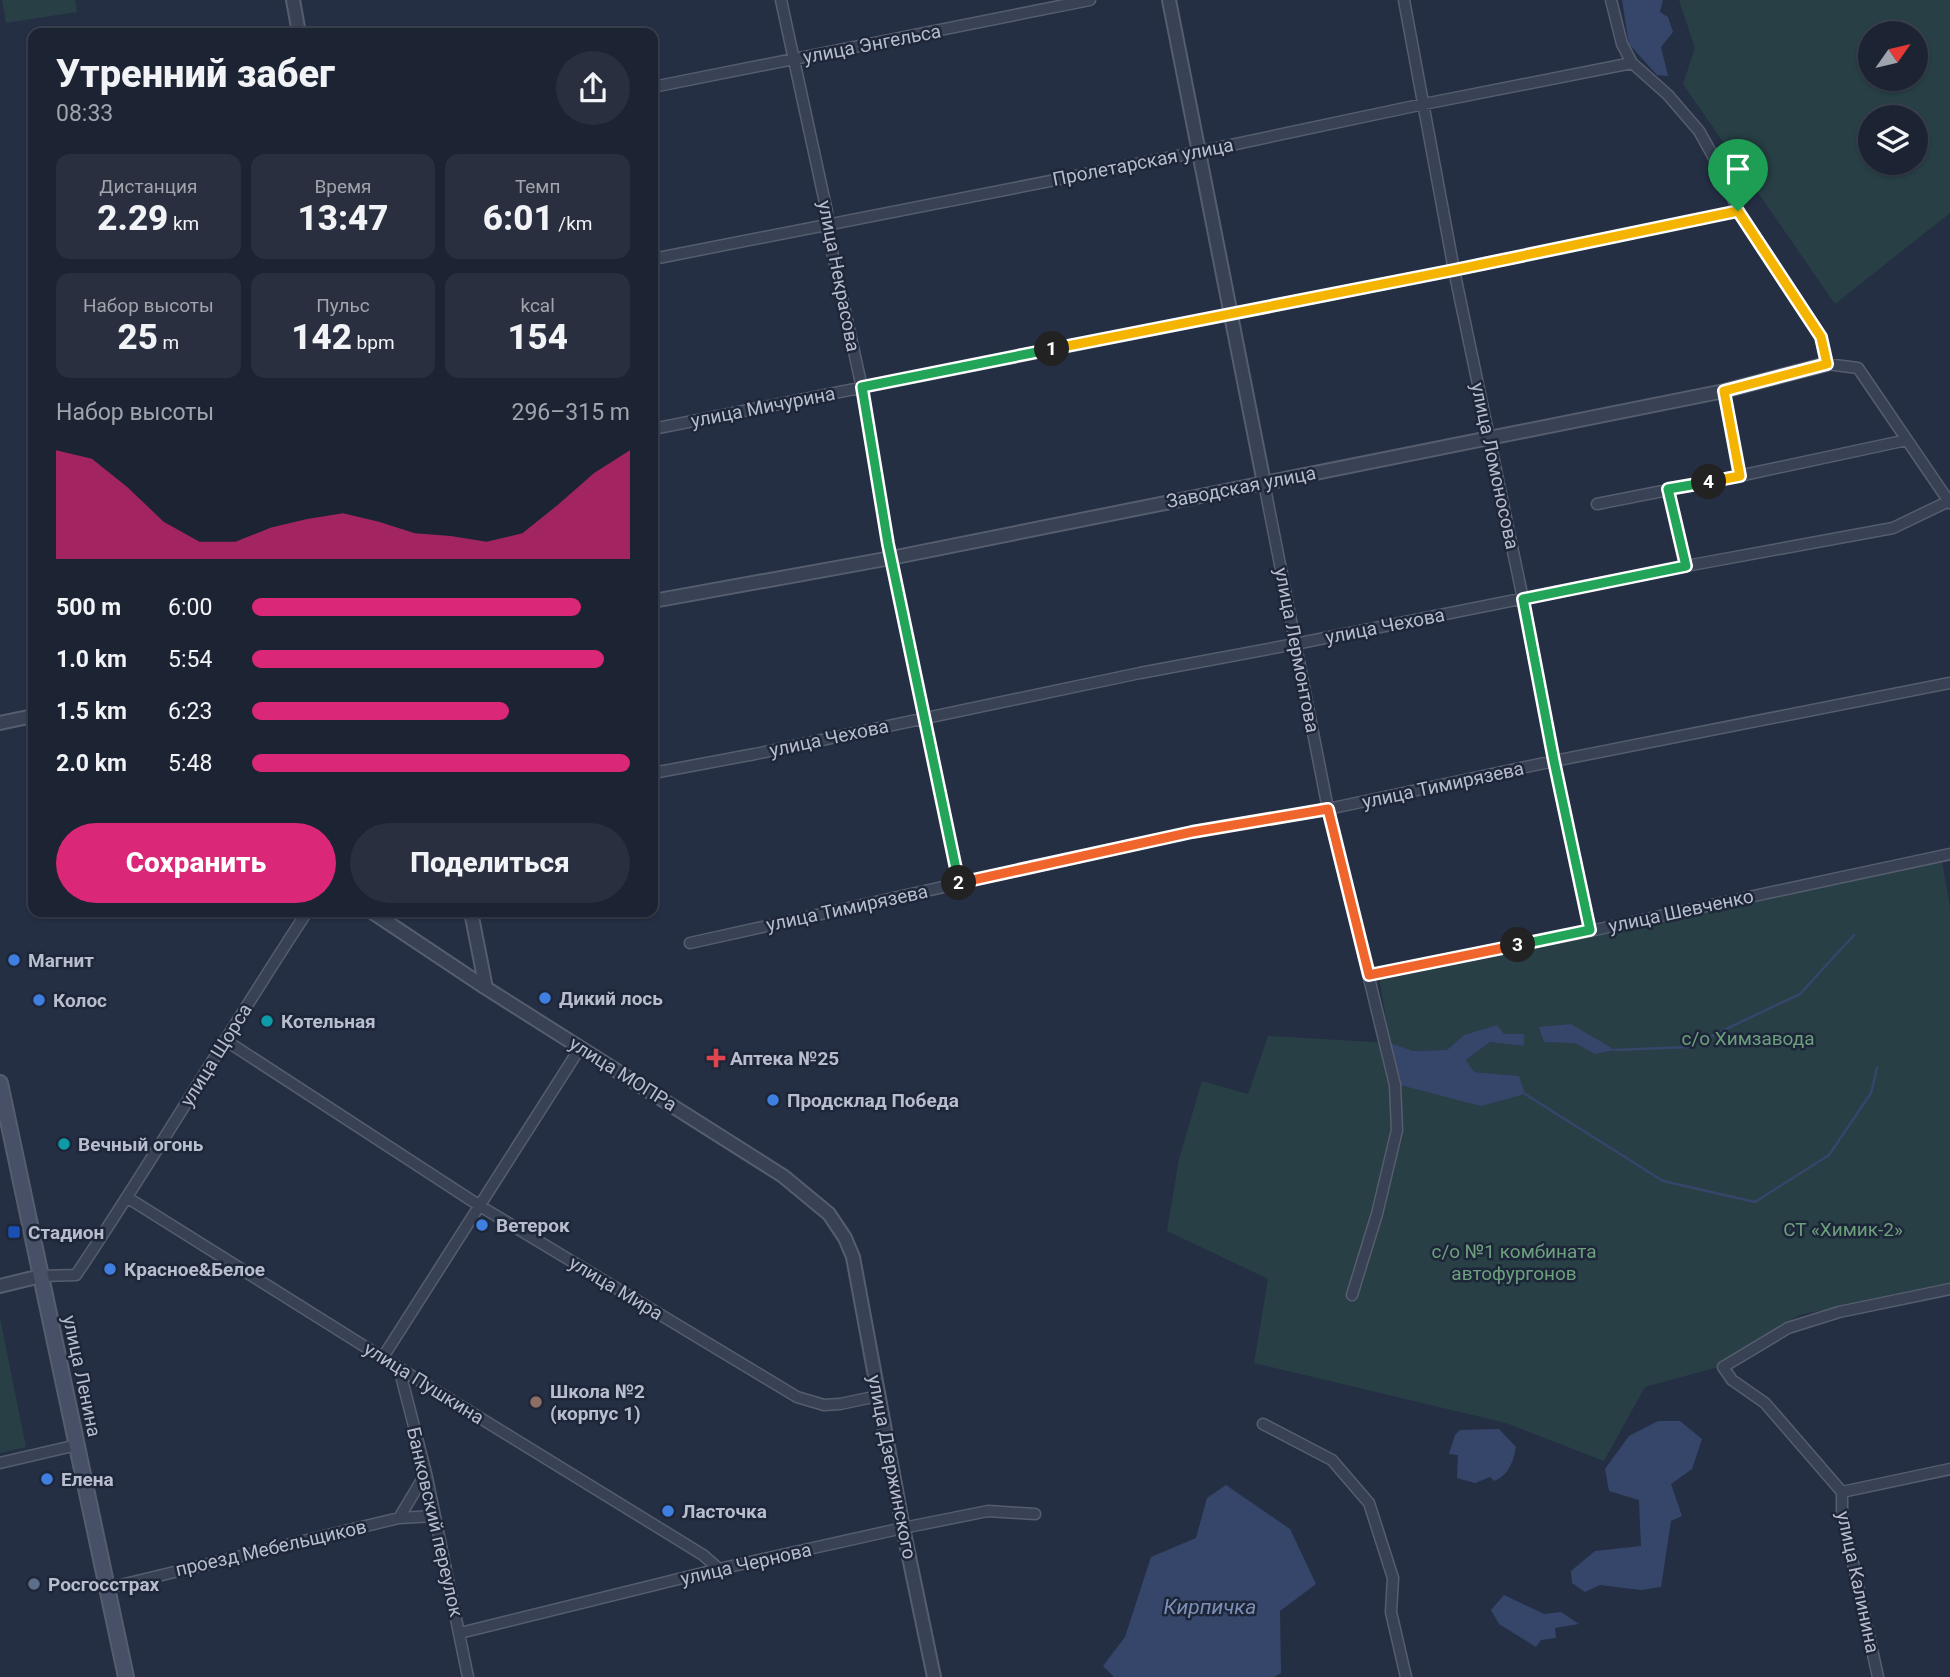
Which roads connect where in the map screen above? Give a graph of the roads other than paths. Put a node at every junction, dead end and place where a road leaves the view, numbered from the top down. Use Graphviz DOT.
graph roads {
  1 [pos="293,0"];
  2 [pos="781,0"];
  3 [pos="1090,0"];
  4 [pos="1169,0"];
  5 [pos="1404,0"];
  6 [pos="1611,0"];
  7 [pos="298,28"];
  8 [pos="794,59"];
  9 [pos="1632,63"];
  10 [pos="658,86"];
  11 [pos="1424,104"];
  12 [pos="1198,152"];
  13 [pos="1738,211"];
  14 [pos="826,224"];
  15 [pos="658,258"];
  16 [pos="1454,270"];
  17 [pos="1231,314"];
  18 [pos="1827,364"];
  19 [pos="862,387"];
  20 [pos="1724,391"];
  21 [pos="658,428"];
  22 [pos="1489,437"];
  23 [pos="1908,440"];
  24 [pos="1740,476"];
  25 [pos="1264,482"];
  26 [pos="1668,489"];
  27 [pos="1950,502"];
  28 [pos="1597,504"];
  29 [pos="891,558"];
  30 [pos="1686,566"];
  31 [pos="1523,599"];
  32 [pos="658,600"];
  33 [pos="1295,644"];
  34 [pos="1950,683"];
  35 [pos="28,717"];
  36 [pos="923,718"];
  37 [pos="0,723"];
  38 [pos="1554,761"];
  39 [pos="658,772"];
  40 [pos="1328,809"];
  41 [pos="1950,854"];
  42 [pos="959,883"];
  43 [pos="304,917"];
  44 [pos="380,917"];
  45 [pos="472,917"];
  46 [pos="1590,930"];
  47 [pos="690,943"];
  48 [pos="1369,975"];
  49 [pos="486,988"];
  50 [pos="225,1040"];
  51 [pos="580,1048"];
  52 [pos="0,1083"];
  53 [pos="128,1198"];
  54 [pos="480,1206"];
  55 [pos="853,1257"];
  56 [pos="41,1276"];
  57 [pos="0,1286"];
  58 [pos="1950,1289"];
  59 [pos="1352,1296"];
  60 [pos="383,1357"];
  61 [pos="399,1368"];
  62 [pos="878,1396"];
  63 [pos="1263,1424"];
  64 [pos="77,1445"];
  65 [pos="0,1463"];
  66 [pos="1950,1469"];
  67 [pos="426,1473"];
  68 [pos="1842,1492"];
  69 [pos="1035,1514"];
  70 [pos="435,1516"];
  71 [pos="399,1518"];
  72 [pos="903,1528"];
  73 [pos="719,1569"];
  74 [pos="108,1588"];
  75 [pos="460,1633"];
  76 [pos="126,1677"];
  77 [pos="468,1677"];
  78 [pos="934,1677"];
  79 [pos="1406,1677"];
  80 [pos="1878,1677"];
  1 -- 7 [label="street"];
  2 -- 8 [label="street, улица Некрасова"];
  3 -- 8 [label="street, улица Энгельса"];
  4 -- 12 [label="street, улица Лермонтова"];
  5 -- 11 [label="street, улица Ломоносова"];
  6 -- 9 [label="street"];
  8 -- 10 [label="street, улица Энгельса"];
  8 -- 14 [label="street, улица Некрасова"];
  9 -- 11 [label="street, Пролетарская улица"];
  9 -- 13 [label="street"];
  11 -- 12 [label="street, Пролетарская улица"];
  11 -- 16 [label="street, улица Ломоносова"];
  12 -- 14 [label="street, Пролетарская улица"];
  12 -- 17 [label="street, улица Лермонтова"];
  13 -- 16 [label="street, улица Мичурина"];
  13 -- 18 [label="street"];
  14 -- 15 [label="street, Пролетарская улица"];
  14 -- 19 [label="street, улица Некрасова"];
  16 -- 17 [label="street, улица Мичурина"];
  16 -- 22 [label="street, улица Ломоносова"];
  17 -- 19 [label="street, улица Мичурина"];
  17 -- 25 [label="street, улица Лермонтова"];
  18 -- 20 [label="street, Заводская улица"];
  18 -- 23 [label="street"];
  19 -- 21 [label="street, улица Мичурина"];
  19 -- 29 [label="street, улица Некрасова"];
  20 -- 22 [label="street, Заводская улица"];
  20 -- 24 [label="street"];
  22 -- 25 [label="street, Заводская улица"];
  22 -- 31 [label="street, улица Ломоносова"];
  23 -- 24 [label="street"];
  23 -- 27 [label="street"];
  24 -- 26 [label="street"];
  25 -- 29 [label="street, Заводская улица"];
  25 -- 33 [label="street, улица Лермонтова"];
  26 -- 28 [label="street"];
  26 -- 30 [label="street"];
  27 -- 30 [label="street, улица Чехова"];
  29 -- 32 [label="street, Заводская улица"];
  29 -- 36 [label="street, улица Некрасова"];
  30 -- 31 [label="street, улица Чехова"];
  31 -- 33 [label="street, улица Чехова"];
  31 -- 38 [label="street, улица Ломоносова"];
  33 -- 36 [label="street, улица Чехова"];
  33 -- 40 [label="street, улица Лермонтова"];
  34 -- 38 [label="street, улица Тимирязева"];
  35 -- 37 [label="street"];
  36 -- 39 [label="street, улица Чехова"];
  36 -- 42 [label="street, улица Некрасова"];
  38 -- 40 [label="street, улица Тимирязева"];
  38 -- 46 [label="street, улица Ломоносова"];
  40 -- 42 [label="street, улица Тимирязева"];
  40 -- 48 [label="street, улица Лермонтова"];
  41 -- 46 [label="street, улица Шевченко"];
  42 -- 47 [label="street, улица Тимирязева"];
  43 -- 50 [label="street, улица Щорса"];
  44 -- 49 [label="street, улица МОПРа"];
  45 -- 49 [label="street"];
  46 -- 48 [label="street, улица Шевченко"];
  48 -- 59 [label="street, улица Лермонтова"];
  49 -- 51 [label="street, улица МОПРа"];
  50 -- 53 [label="street, улица Щорса"];
  50 -- 54 [label="street, улица Мира"];
  51 -- 54 [label="street"];
  51 -- 55 [label="street, улица МОПРа"];
  52 -- 56 [label="main road, улица Ленина"];
  53 -- 56 [label="street, улица Щорса"];
  53 -- 60 [label="street, улица Пушкина"];
  54 -- 60 [label="street"];
  54 -- 62 [label="street, улица Мира"];
  55 -- 62 [label="street, улица Дзержинского"];
  56 -- 57 [label="street"];
  56 -- 64 [label="main road, улица Ленина"];
  58 -- 68 [label="street, улица Калинина"];
  60 -- 61 [label="street, улица Пушкина"];
  61 -- 67 [label="street, Банковский переулок"];
  61 -- 73 [label="street, улица Пушкина"];
  62 -- 72 [label="street, улица Дзержинского"];
  63 -- 79 [label="street"];
  64 -- 65 [label="street"];
  64 -- 74 [label="main road, улица Ленина"];
  66 -- 68 [label="street"];
  67 -- 70 [label="street, Банковский переулок"];
  67 -- 71 [label="street"];
  68 -- 80 [label="street, улица Калинина"];
  69 -- 72 [label="street, улица Чернова"];
  70 -- 71 [label="street, проезд Мебельщиков"];
  70 -- 75 [label="street, Банковский переулок"];
  71 -- 74 [label="street, проезд Мебельщиков"];
  72 -- 73 [label="street, улица Чернова"];
  72 -- 78 [label="street, улица Дзержинского"];
  73 -- 75 [label="street, улица Чернова"];
  74 -- 76 [label="main road, улица Ленина"];
  75 -- 77 [label="street, Банковский переулок"];
}
